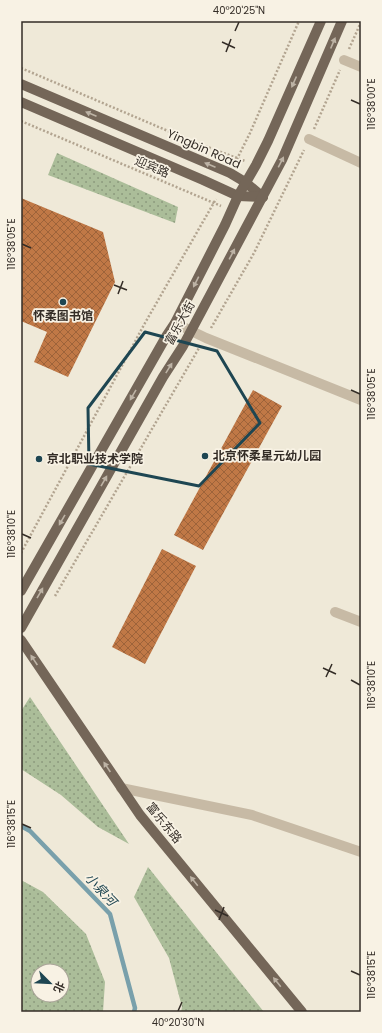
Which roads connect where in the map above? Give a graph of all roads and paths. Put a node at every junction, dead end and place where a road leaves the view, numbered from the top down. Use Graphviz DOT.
graph roads {
  1 [pos="299,21"];
  2 [pos="321,21"];
  3 [pos="342,21"];
  4 [pos="344,60"];
  5 [pos="361,67"];
  6 [pos="21,84"];
  7 [pos="21,102"];
  8 [pos="21,121"];
  9 [pos="309,139"];
  10 [pos="361,163"];
  11 [pos="230,173"];
  12 [pos="245,182"];
  13 [pos="221,189"];
  14 [pos="238,196"];
  15 [pos="263,197"];
  16 [pos="214,203"];
  17 [pos="275,209"];
  18 [pos="232,210"];
  19 [pos="251,220"];
  20 [pos="175,323"];
  21 [pos="190,332"];
  22 [pos="361,400"];
  23 [pos="21,553"];
  24 [pos="21,591"];
  25 [pos="335,612"];
  26 [pos="361,622"];
  27 [pos="21,628"];
  28 [pos="21,640"];
  29 [pos="121,788"];
  30 [pos="361,852"];
  31 [pos="302,1012"];
  1 -- 11 [label="path"];
  2 -- 12 [label="main road, 富乐大街, one-way"];
  15 -- 3 [label="main road, 富乐大街, one-way"];
  4 -- 5 [label="street"];
  11 -- 6 [label="main road, Yingbin Road, one-way"];
  7 -- 13 [label="main road"];
  8 -- 16 [label="path, 迎宾路"];
  9 -- 10 [label="street"];
  11 -- 12 [label="main road, Yingbin Road"];
  12 -- 14 [label="main road, 富乐大街"];
  12 -- 15 [label="main road, Yingbin Road"];
  13 -- 14 [label="main road"];
  13 -- 16 [label="path"];
  14 -- 15 [label="main road"];
  14 -- 18 [label="main road, 富乐大街"];
  15 -- 19 [label="main road, 富乐大街"];
  16 -- 18 [label="path, 迎宾路"];
  16 -- 23 [label="path"];
  17 -- 19 [label="path"];
  18 -- 20 [label="main road, 富乐大街, one-way"];
  21 -- 19 [label="main road, 富乐大街, one-way"];
  20 -- 21 [label="street"];
  20 -- 24 [label="main road, 富乐大街, one-way"];
  21 -- 22 [label="street"];
  27 -- 21 [label="main road, 富乐大街, one-way"];
  25 -- 26 [label="street"];
  29 -- 28 [label="main road, 富乐东路, one-way"];
  29 -- 30 [label="street"];
  31 -- 29 [label="main road, 富乐东路, one-way"];
}
